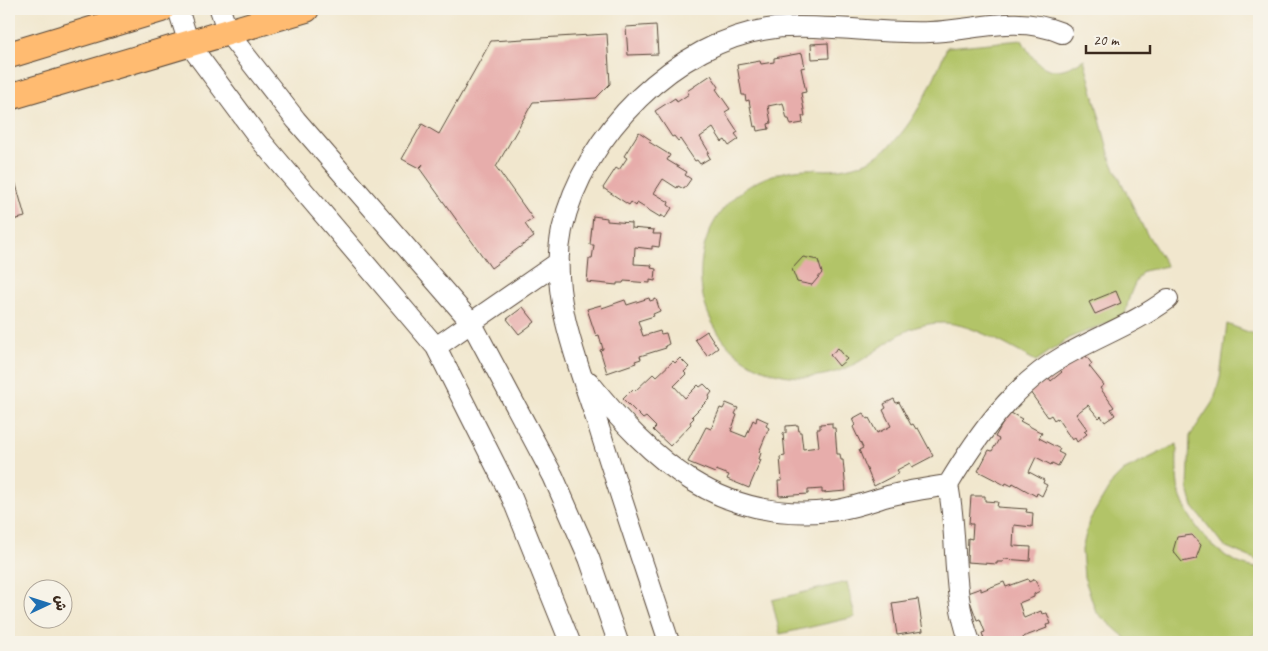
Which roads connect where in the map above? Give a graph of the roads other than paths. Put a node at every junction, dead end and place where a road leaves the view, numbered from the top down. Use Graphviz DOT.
graph roads {
  1 [pos="161,9"];
  2 [pos="178,9"];
  3 [pos="306,9"];
  4 [pos="112,16"];
  5 [pos="224,21"];
  6 [pos="1062,33"];
  7 [pos="189,44"];
  8 [pos="9,55"];
  9 [pos="9,97"];
  10 [pos="559,262"];
  11 [pos="1168,300"];
  12 [pos="471,322"];
  13 [pos="436,347"];
  14 [pos="580,371"];
  15 [pos="948,484"];
  16 [pos="570,642"];
  17 [pos="618,642"];
  18 [pos="669,642"];
  19 [pos="970,642"];
  1 -- 4 [label="main road"];
  2 -- 7 [label="street"];
  3 -- 5 [label="main road"];
  4 -- 8 [label="main road"];
  5 -- 7 [label="main road"];
  5 -- 12 [label="street"];
  6 -- 10 [label="street"];
  7 -- 9 [label="main road"];
  7 -- 13 [label="street"];
  10 -- 12 [label="street"];
  10 -- 14 [label="street"];
  11 -- 15 [label="street"];
  12 -- 13 [label="street"];
  12 -- 17 [label="street"];
  13 -- 16 [label="street"];
  14 -- 15 [label="street"];
  14 -- 18 [label="street"];
  15 -- 19 [label="street"];
}
